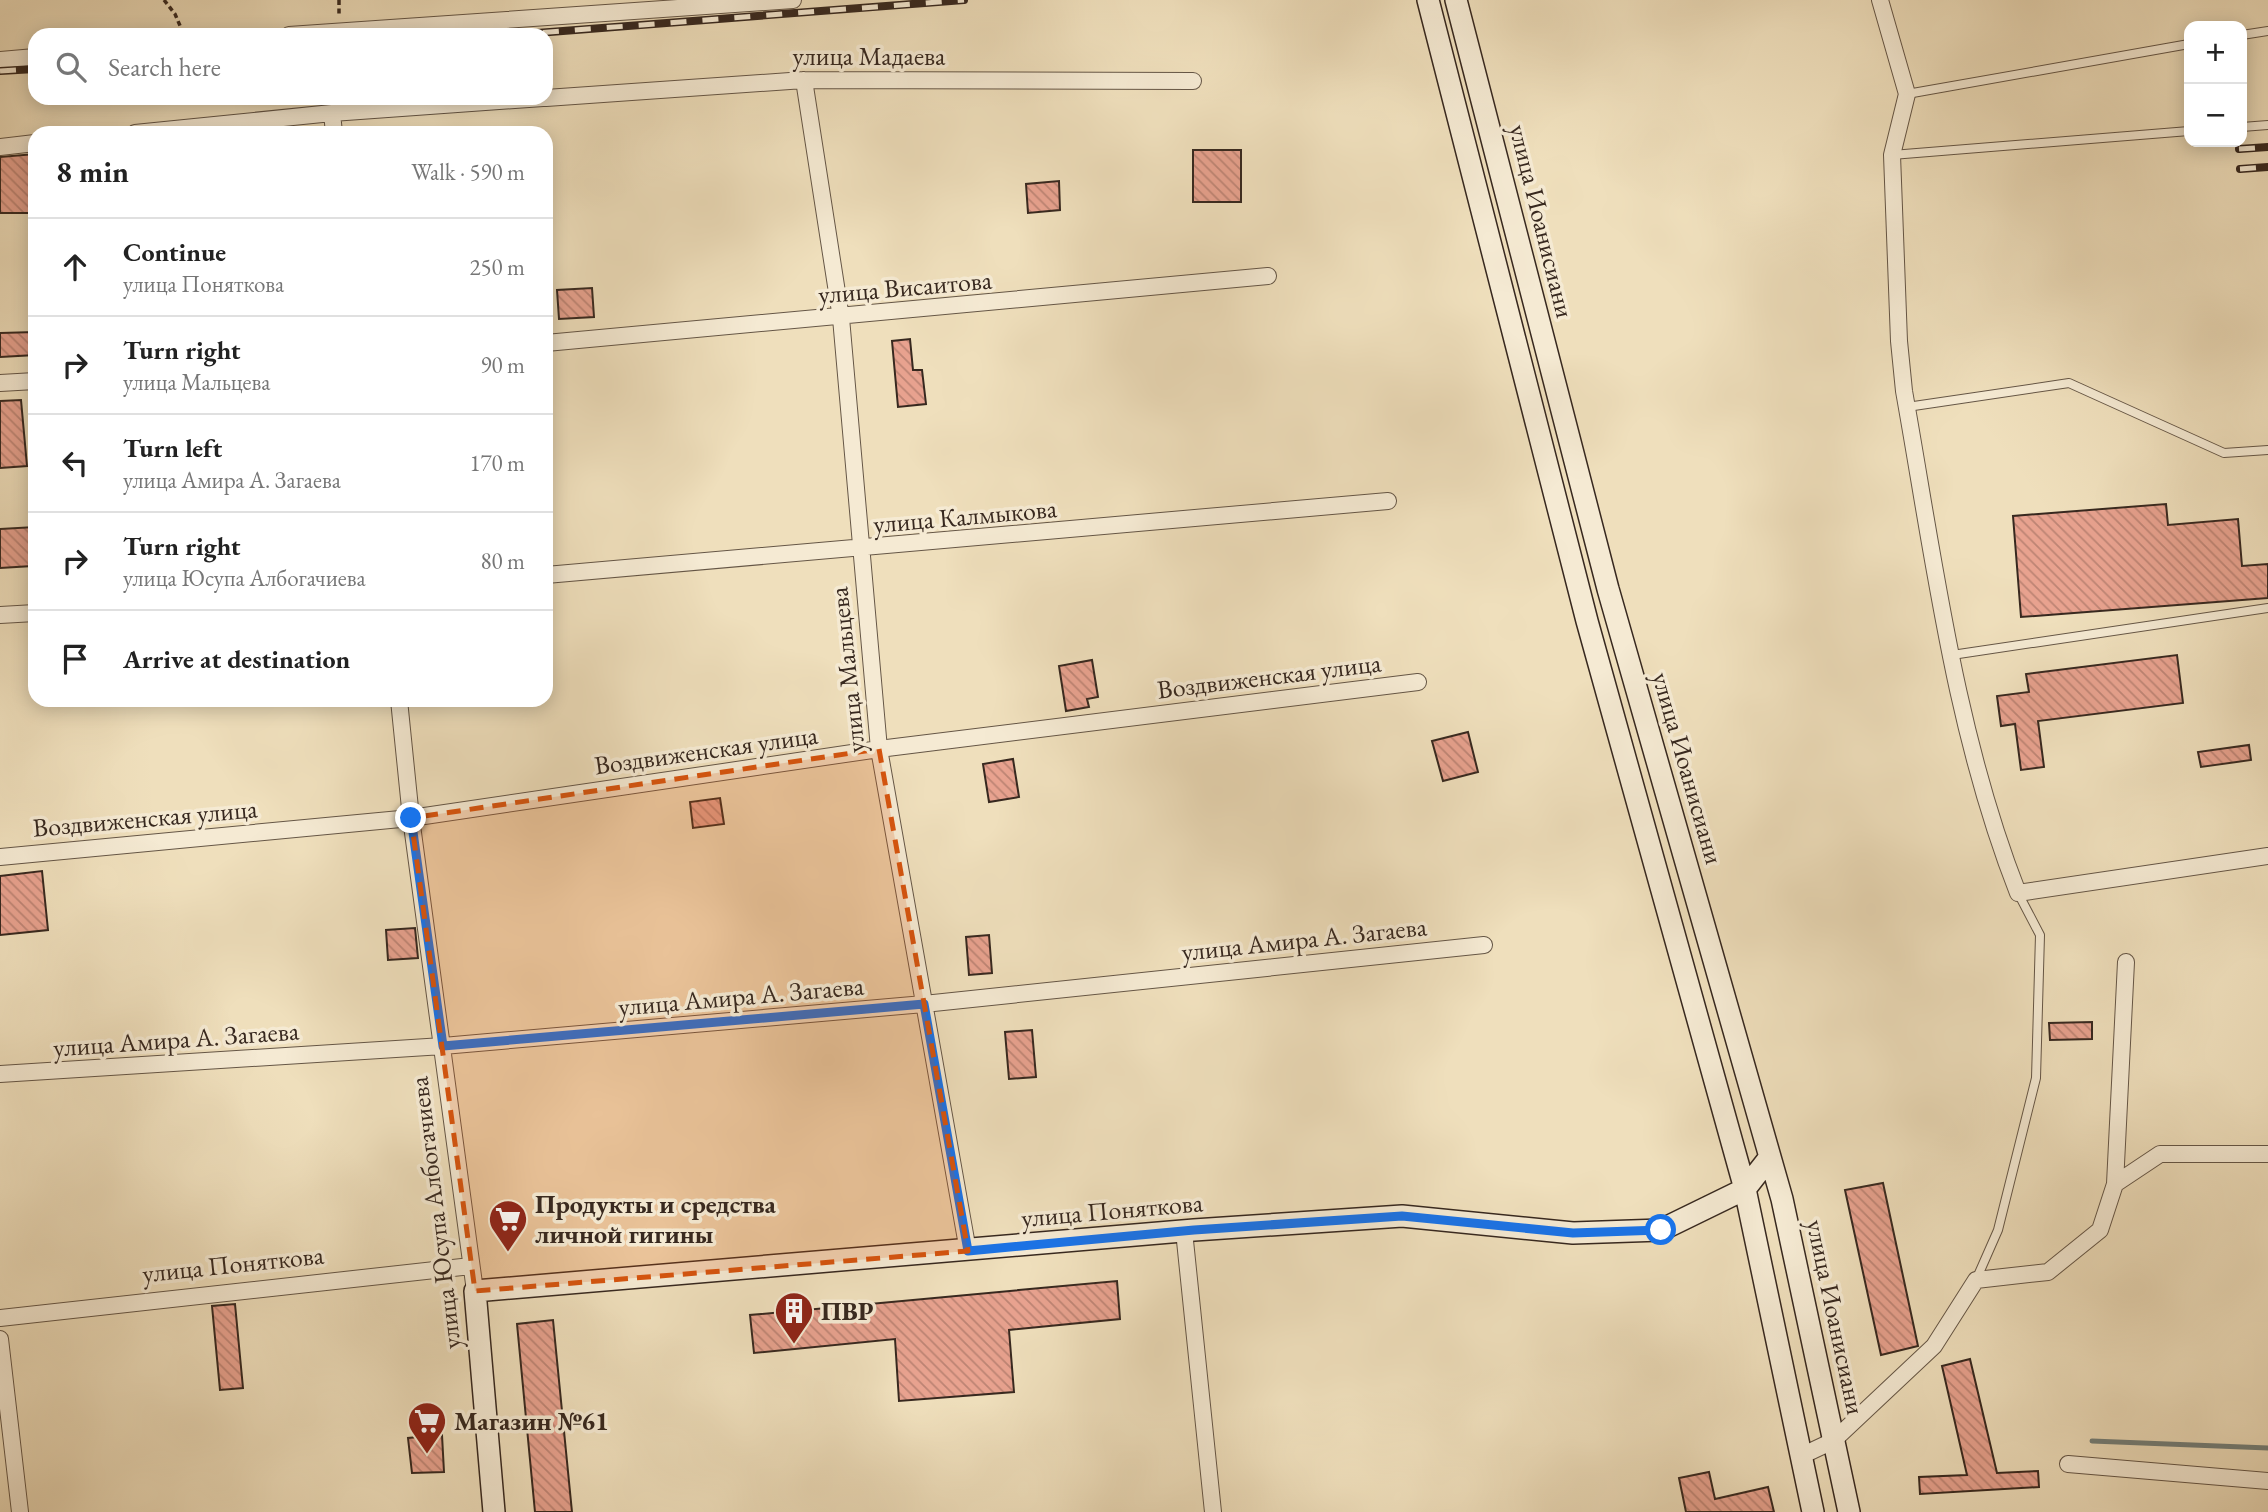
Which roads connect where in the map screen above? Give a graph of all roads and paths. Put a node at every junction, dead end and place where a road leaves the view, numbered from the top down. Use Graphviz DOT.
graph roads {
  1 [pos="164,0"];
  2 [pos="793,0"];
  3 [pos="1428,0"];
  4 [pos="1455,0"];
  5 [pos="1880,0"];
  6 [pos="181,28"];
  7 [pos="390,28"];
  8 [pos="2268,31"];
  9 [pos="2247,34"];
  10 [pos="2184,45"];
  11 [pos="28,58"];
  12 [pos="0,60"];
  13 [pos="804,80"];
  14 [pos="1193,81"];
  15 [pos="1907,94"];
  16 [pos="553,97"];
  17 [pos="446,105"];
  18 [pos="332,113"];
  19 [pos="2268,125"];
  20 [pos="204,126"];
  21 [pos="333,126"];
  22 [pos="2247,127"];
  23 [pos="2184,131"];
  24 [pos="28,144"];
  25 [pos="0,147"];
  26 [pos="1892,155"];
  27 [pos="1268,276"];
  28 [pos="841,317"];
  29 [pos="553,341"];
  30 [pos="28,381"];
  31 [pos="0,383"];
  32 [pos="1907,407"];
  33 [pos="2268,450"];
  34 [pos="1388,501"];
  35 [pos="860,550"];
  36 [pos="553,574"];
  37 [pos="2268,608"];
  38 [pos="28,613"];
  39 [pos="0,615"];
  40 [pos="1952,655"];
  41 [pos="1418,682"];
  42 [pos="400,707"];
  43 [pos="879,749"];
  44 [pos="411,818"];
  45 [pos="0,856"];
  46 [pos="2268,856"];
  47 [pos="2018,893"];
  48 [pos="1484,945"];
  49 [pos="2126,962"];
  50 [pos="924,1004"];
  51 [pos="443,1046"];
  52 [pos="0,1074"];
  53 [pos="2268,1154"];
  54 [pos="1770,1157"];
  55 [pos="2115,1184"];
  56 [pos="1745,1189"];
  57 [pos="1782,1199"];
  58 [pos="1184,1231"];
  59 [pos="968,1251"];
  60 [pos="471,1266"];
  61 [pos="1976,1280"];
  62 [pos="475,1291"];
  63 [pos="0,1318"];
  64 [pos="0,1339"];
  65 [pos="1833,1441"];
  66 [pos="1801,1456"];
  67 [pos="2068,1464"];
  68 [pos="2268,1481"];
  69 [pos="1851,1511"];
  70 [pos="20,1512"];
  71 [pos="494,1512"];
  72 [pos="1213,1512"];
  73 [pos="1813,1512"];
  1 -- 6 [label="path"];
  2 -- 7 [label="street"];
  3 -- 56 [label="main road, улица Иоанисиани"];
  4 -- 54 [label="main road, улица Иоанисиани"];
  5 -- 15 [label="street"];
  8 -- 9 [label="lane"];
  10 -- 15 [label="lane"];
  11 -- 12 [label="street"];
  13 -- 14 [label="street, улица Мадаева"];
  13 -- 16 [label="street, улица Мадаева"];
  13 -- 28 [label="street, улица Мальцева"];
  15 -- 26 [label="street"];
  17 -- 18 [label="street, улица Мадаева"];
  18 -- 20 [label="street, улица Мадаева"];
  18 -- 21 [label="street"];
  19 -- 22 [label="lane"];
  23 -- 26 [label="lane"];
  24 -- 25 [label="street"];
  26 -- 32 [label="street"];
  27 -- 28 [label="street, улица Висаитова"];
  28 -- 29 [label="street, улица Висаитова"];
  28 -- 35 [label="street, улица Мальцева"];
  30 -- 31 [label="street"];
  32 -- 33 [label="lane"];
  32 -- 40 [label="street"];
  34 -- 35 [label="street, улица Калмыкова"];
  35 -- 36 [label="street, улица Калмыкова"];
  35 -- 43 [label="street, улица Мальцева"];
  37 -- 40 [label="lane"];
  38 -- 39 [label="street"];
  40 -- 47 [label="street"];
  41 -- 43 [label="street, Воздвиженская улица"];
  42 -- 44 [label="street, улица Юсупа Албогачиева"];
  43 -- 44 [label="street, Воздвиженская улица"];
  43 -- 50 [label="street, улица Мальцева"];
  44 -- 45 [label="street, Воздвиженская улица"];
  44 -- 51 [label="street, улица Юсупа Албогачиева"];
  46 -- 47 [label="street"];
  47 -- 61 [label="lane"];
  48 -- 50 [label="street, улица Амира А. Загаева"];
  49 -- 55 [label="street"];
  50 -- 51 [label="street, улица Амира А. Загаева"];
  50 -- 59 [label="street, улица Мальцева"];
  51 -- 52 [label="street, улица Амира А. Загаева"];
  51 -- 60 [label="street, улица Юсупа Албогачиева"];
  53 -- 55 [label="street"];
  54 -- 56 [label="main road"];
  54 -- 57 [label="main road, улица Иоанисиани"];
  55 -- 61 [label="street"];
  56 -- 57 [label="main road"];
  56 -- 58 [label="main road, улица Поняткова"];
  56 -- 66 [label="main road, улица Иоанисиани"];
  57 -- 65 [label="main road, улица Иоанисиани"];
  58 -- 59 [label="main road, улица Поняткова"];
  58 -- 72 [label="street"];
  59 -- 62 [label="main road, улица Поняткова"];
  60 -- 62 [label="street, улица Юсупа Албогачиева"];
  60 -- 63 [label="street, улица Поняткова"];
  61 -- 65 [label="street"];
  62 -- 71 [label="main road, улица Юсупа Албогачиева"];
  64 -- 70 [label="street"];
  65 -- 66 [label="street"];
  65 -- 69 [label="main road, улица Иоанисиани"];
  66 -- 73 [label="main road, улица Иоанисиани"];
  67 -- 68 [label="street"];
}
